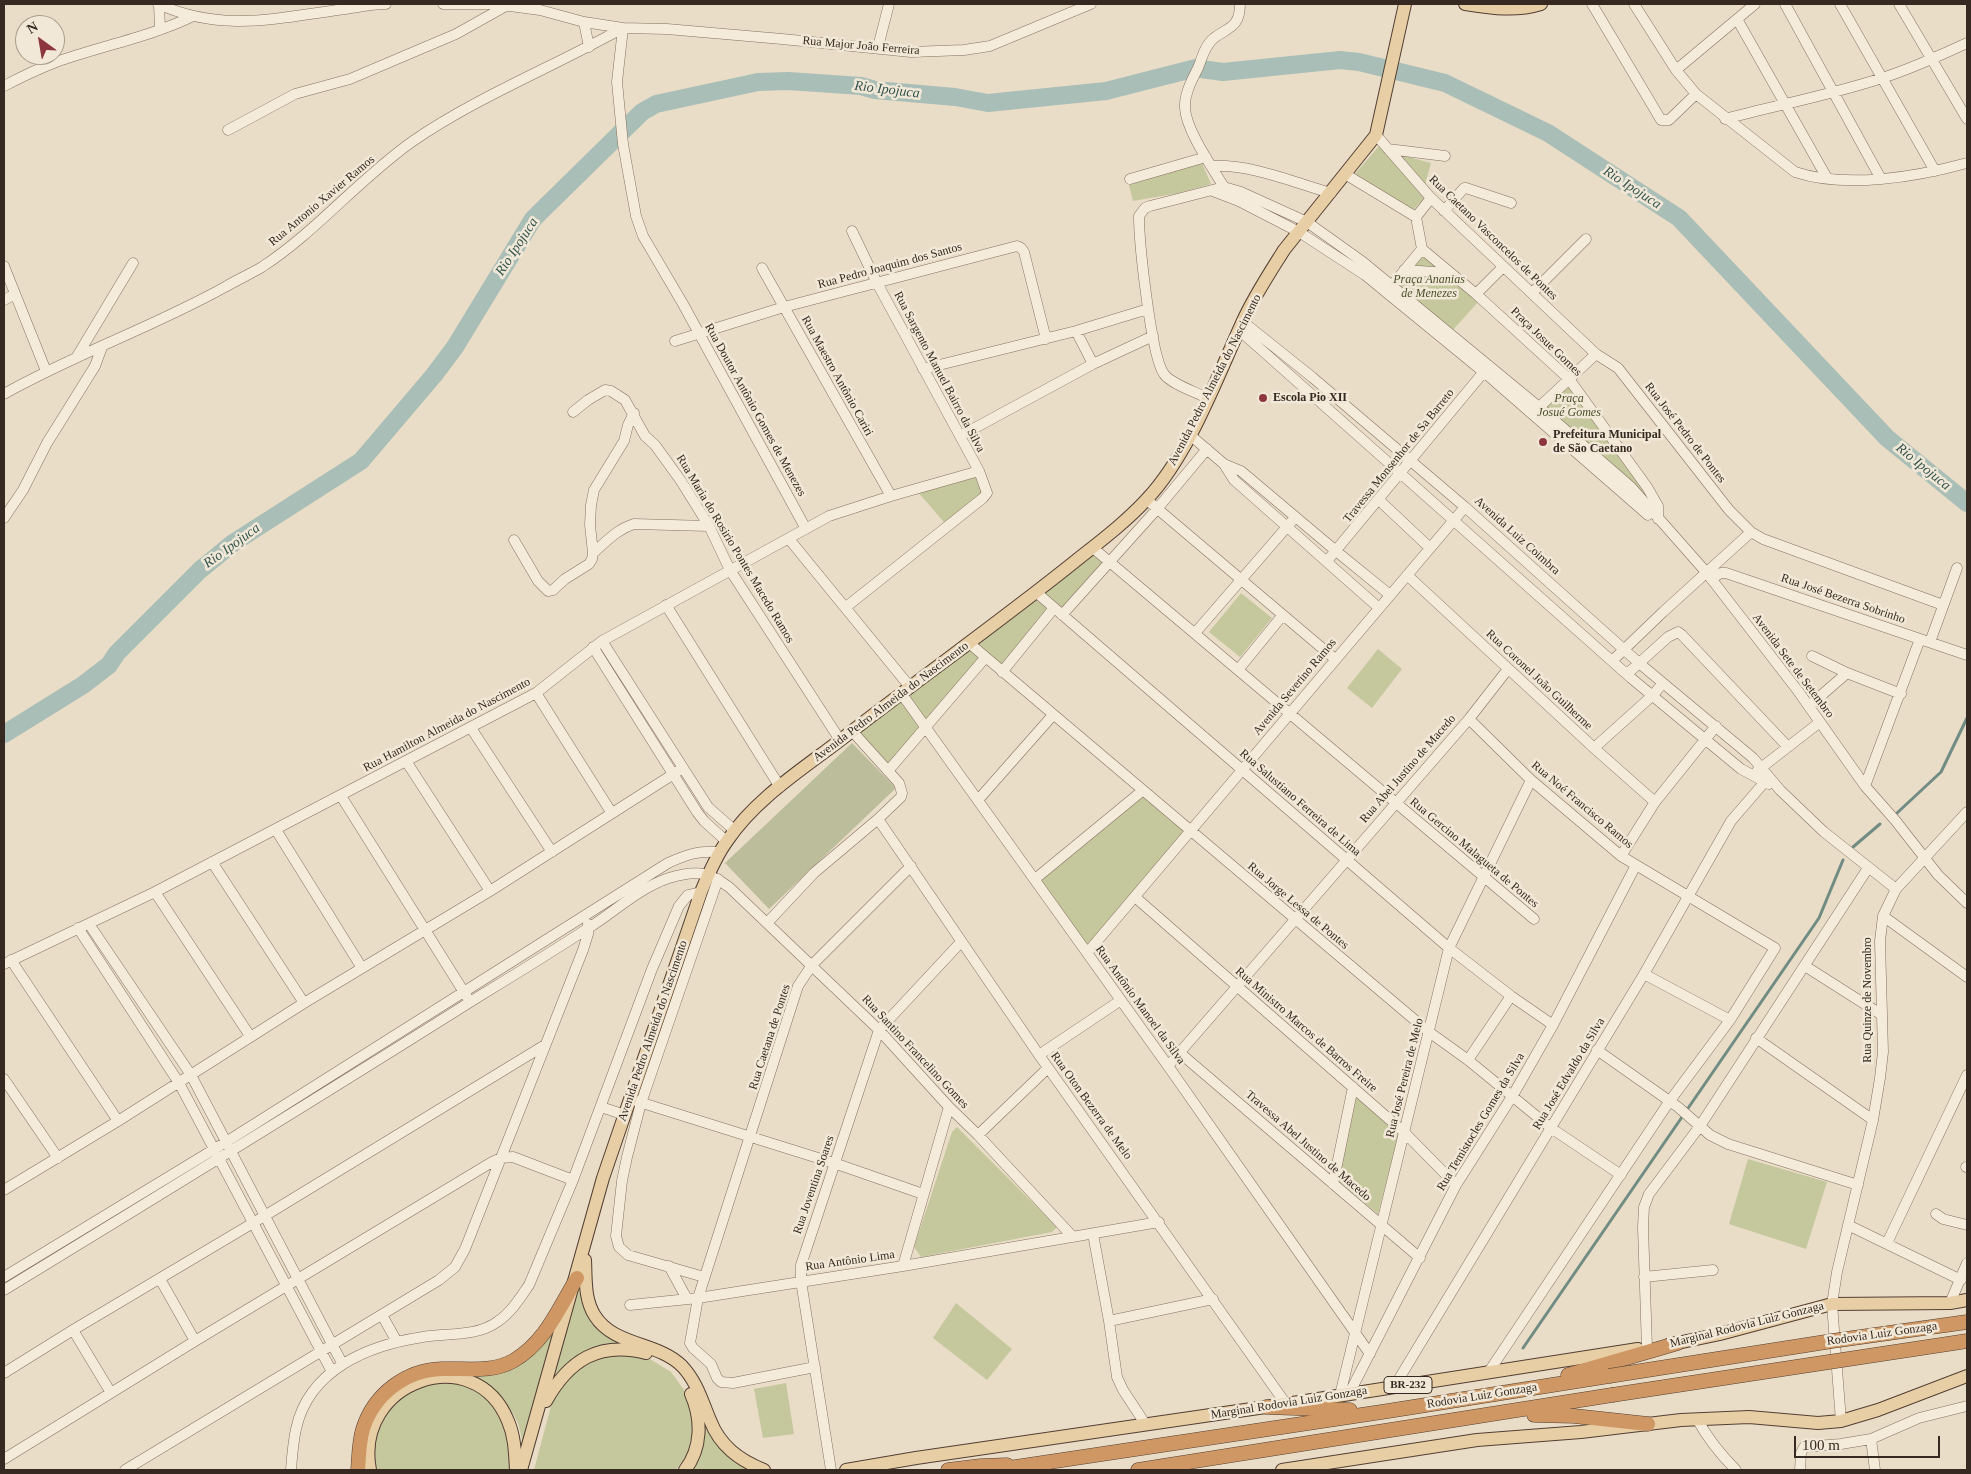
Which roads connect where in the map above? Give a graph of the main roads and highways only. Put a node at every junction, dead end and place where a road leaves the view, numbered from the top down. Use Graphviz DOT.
graph roads {
  1 [pos="1405,4"];
  2 [pos="1465,4"];
  3 [pos="1541,4"];
  4 [pos="1479,5"];
  5 [pos="585,1249"];
  6 [pos="577,1278"];
  7 [pos="1967,1300"];
  8 [pos="1967,1322"];
  9 [pos="1967,1340"];
  10 [pos="1678,1343"];
  11 [pos="1967,1376"];
  12 [pos="1482,1396"];
  13 [pos="1266,1407"];
  14 [pos="1388,1411"];
  15 [pos="1464,1418"];
  16 [pos="535,1421"];
  17 [pos="1648,1424"];
  18 [pos="1020,1466"];
  19 [pos="358,1470"];
  20 [pos="370,1470"];
  21 [pos="516,1470"];
  22 [pos="521,1470"];
  23 [pos="685,1470"];
  24 [pos="764,1470"];
  25 [pos="846,1470"];
  26 [pos="948,1470"];
  27 [pos="996,1470"];
  28 [pos="1138,1470"];
  29 [pos="1282,1470"];
  1 -- 5 [label="main road, Avenida Pedro Almeida do Nascimento"];
  2 -- 4 [label="main road"];
  3 -- 4 [label="main road"];
  5 -- 6 [label="main road, Avenida Pedro Almeida do Nascimento"];
  5 -- 24 [label="main road"];
  6 -- 16 [label="main road, Avenida Pedro Almeida do Nascimento"];
  6 -- 19 [label="highway"];
  7 -- 10 [label="main road, Marginal Rodovia Luiz Gonzaga / BR-232"];
  8 -- 12 [label="highway, Rodovia Luiz Gonzaga / BR-232, bridge"];
  9 -- 15 [label="highway, Rodovia Luiz Gonzaga, bridge"];
  10 -- 12 [label="highway"];
  10 -- 13 [label="main road, Marginal Rodovia Luiz Gonzaga / BR-232"];
  11 -- 17 [label="main road"];
  12 -- 14 [label="highway, Rodovia Luiz Gonzaga / BR-232"];
  13 -- 14 [label="highway"];
  13 -- 25 [label="main road, Marginal Rodovia Luiz Gonzaga / BR-232"];
  14 -- 18 [label="highway, Rodovia Luiz Gonzaga / BR-232"];
  15 -- 17 [label="highway"];
  15 -- 28 [label="highway, Rodovia Luiz Gonzaga"];
  16 -- 22 [label="main road"];
  16 -- 23 [label="main road"];
  17 -- 29 [label="main road"];
  18 -- 26 [label="highway"];
  18 -- 27 [label="highway, Rodovia Luiz Gonzaga / BR-232"];
  20 -- 21 [label="main road"];
}
